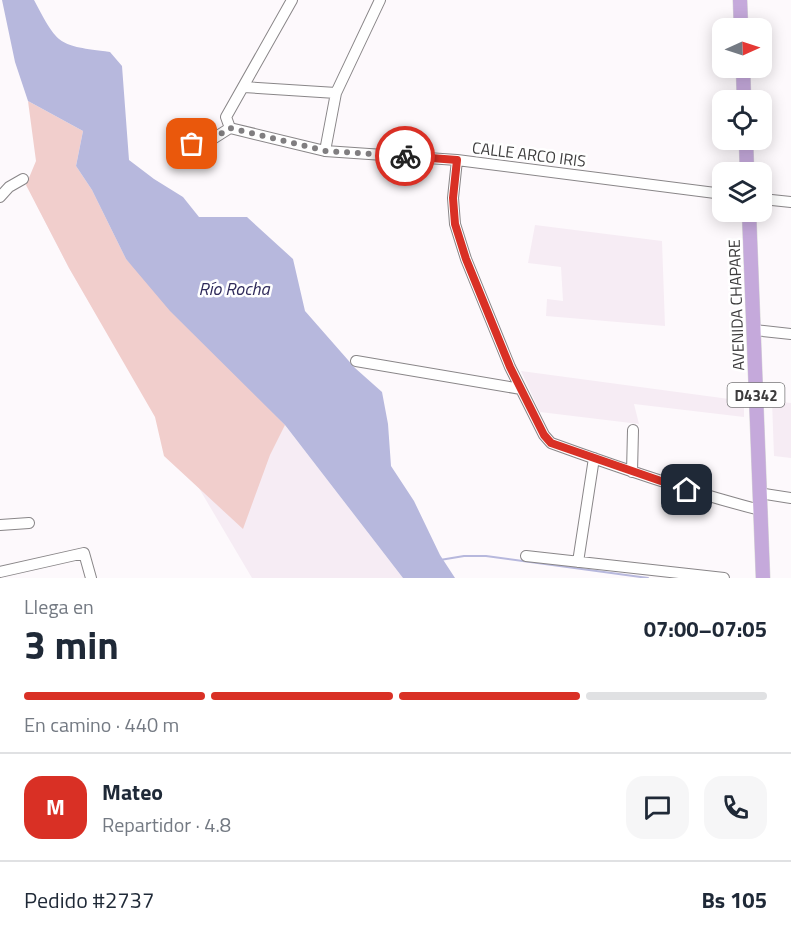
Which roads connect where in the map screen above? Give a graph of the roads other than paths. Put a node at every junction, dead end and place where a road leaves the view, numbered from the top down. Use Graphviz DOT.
graph roads {
  1 [pos="292,0"];
  2 [pos="380,0"];
  3 [pos="740,0"];
  4 [pos="741,18"];
  5 [pos="244,87"];
  6 [pos="336,93"];
  7 [pos="230,128"];
  8 [pos="192,144"];
  9 [pos="326,151"];
  10 [pos="457,160"];
  11 [pos="23,179"];
  12 [pos="712,193"];
  13 [pos="0,197"];
  14 [pos="772,200"];
  15 [pos="791,202"];
  16 [pos="749,222"];
  17 [pos="754,330"];
  18 [pos="791,334"];
  19 [pos="356,361"];
  20 [pos="521,389"];
  21 [pos="633,430"];
  22 [pos="594,458"];
  23 [pos="632,472"];
  24 [pos="759,493"];
  25 [pos="791,498"];
  26 [pos="760,510"];
  27 [pos="29,524"];
  28 [pos="0,525"];
  29 [pos="526,556"];
  30 [pos="578,562"];
  31 [pos="0,572"];
  32 [pos="91,578"];
  33 [pos="724,578"];
  34 [pos="763,578"];
  1 -- 5 [label="street"];
  2 -- 6 [label="street"];
  3 -- 4 [label="main road"];
  5 -- 6 [label="street"];
  5 -- 7 [label="street"];
  6 -- 9 [label="street"];
  7 -- 8 [label="street"];
  7 -- 9 [label="street, CALLE ARCO IRIS"];
  9 -- 10 [label="street, CALLE ARCO IRIS"];
  10 -- 12 [label="street, CALLE ARCO IRIS"];
  10 -- 20 [label="street"];
  11 -- 13 [label="street"];
  14 -- 15 [label="street"];
  16 -- 17 [label="main road, AVENIDA CHAPARE / D4342"];
  17 -- 18 [label="street"];
  17 -- 24 [label="main road, AVENIDA CHAPARE / D4342"];
  19 -- 20 [label="street"];
  20 -- 22 [label="street"];
  21 -- 23 [label="street"];
  22 -- 23 [label="street"];
  22 -- 30 [label="street"];
  23 -- 26 [label="street"];
  24 -- 25 [label="street"];
  24 -- 26 [label="main road, AVENIDA CHAPARE / D4342"];
  26 -- 34 [label="main road, AVENIDA CHAPARE / D4342"];
  27 -- 28 [label="street"];
  29 -- 30 [label="street"];
  30 -- 33 [label="street"];
  31 -- 32 [label="street"];
}
